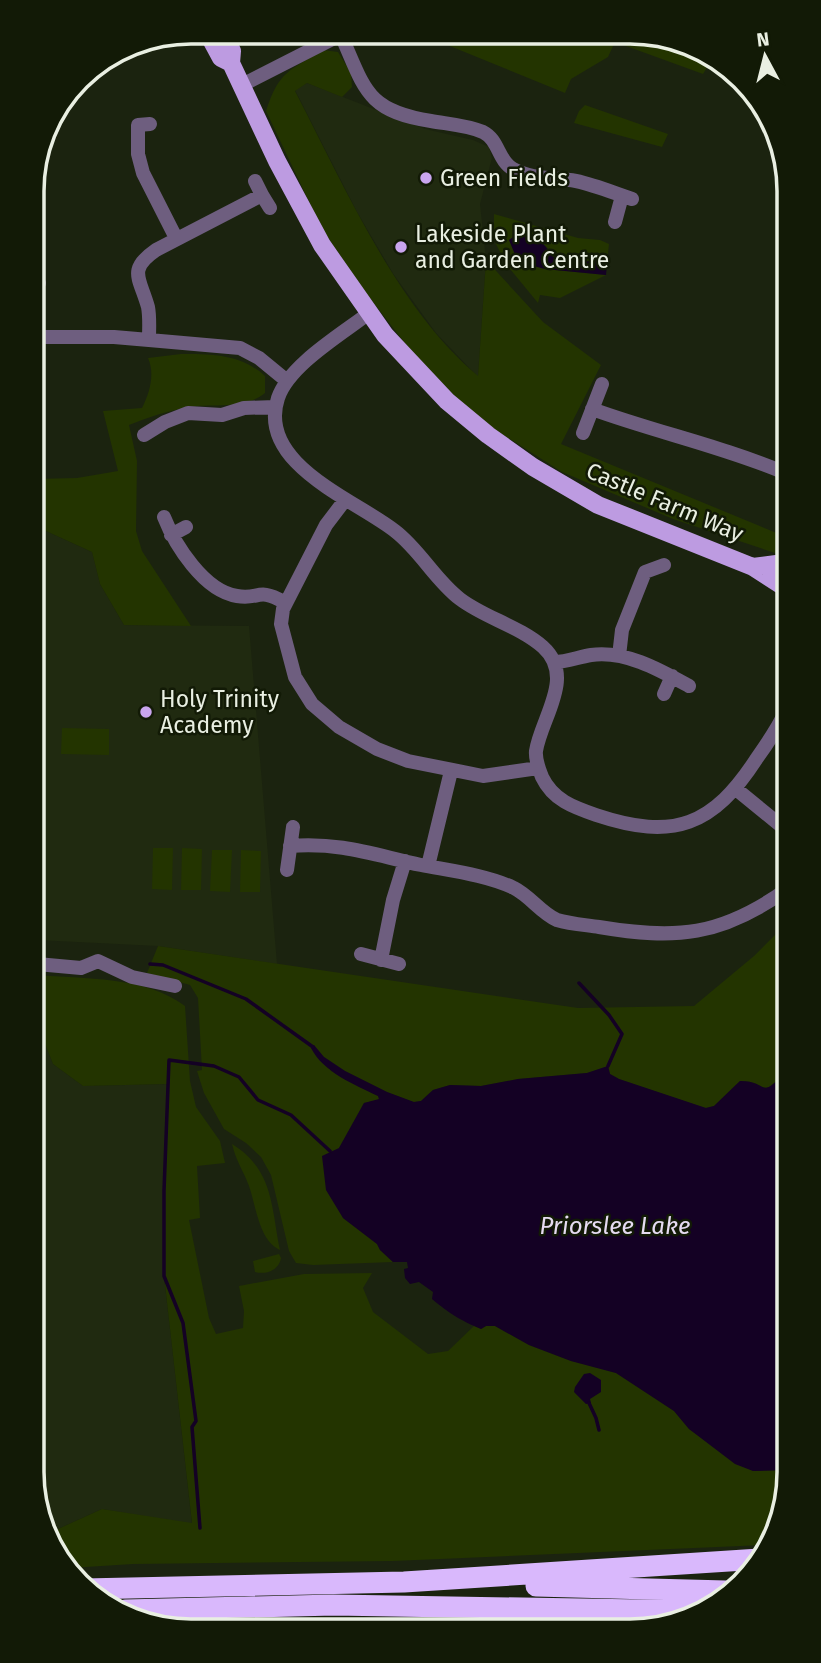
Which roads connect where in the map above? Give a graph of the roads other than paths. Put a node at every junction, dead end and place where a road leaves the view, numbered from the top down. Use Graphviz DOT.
graph roads {
  1 [pos="213,44"];
  2 [pos="228,44"];
  3 [pos="323,44"];
  4 [pos="347,44"];
  5 [pos="232,63"];
  6 [pos="242,85"];
  7 [pos="137,124"];
  8 [pos="255,181"];
  9 [pos="615,222"];
  10 [pos="176,239"];
  11 [pos="369,313"];
  12 [pos="44,337"];
  13 [pos="149,340"];
  14 [pos="287,381"];
  15 [pos="602,384"];
  16 [pos="275,407"];
  17 [pos="592,409"];
  18 [pos="583,433"];
  19 [pos="145,435"];
  20 [pos="777,470"];
  21 [pos="345,500"];
  22 [pos="164,517"];
  23 [pos="187,527"];
  24 [pos="171,536"];
  25 [pos="664,565"];
  26 [pos="768,565"];
  27 [pos="284,602"];
  28 [pos="619,656"];
  29 [pos="554,662"];
  30 [pos="671,676"];
  31 [pos="689,686"];
  32 [pos="664,694"];
  33 [pos="777,726"];
  34 [pos="538,768"];
  35 [pos="451,771"];
  36 [pos="736,789"];
  37 [pos="777,822"];
  38 [pos="293,827"];
  39 [pos="290,846"];
  40 [pos="405,861"];
  41 [pos="428,866"];
  42 [pos="287,870"];
  43 [pos="777,896"];
  44 [pos="361,954"];
  45 [pos="381,960"];
  46 [pos="399,964"];
  47 [pos="44,965"];
  48 [pos="175,986"];
  49 [pos="749,1560"];
  50 [pos="404,1582"];
  51 [pos="101,1589"];
  52 [pos="717,1591"];
  53 [pos="334,1605"];
  54 [pos="139,1610"];
  55 [pos="679,1611"];
  56 [pos="496,1619"];
  1 -- 5 [label="main road, Castle Farm Way"];
  2 -- 5 [label="main road, Castle Farm Way"];
  3 -- 6 [label="street"];
  4 -- 9 [label="street"];
  5 -- 6 [label="main road, Castle Farm Way"];
  6 -- 11 [label="main road, Castle Farm Way"];
  7 -- 10 [label="street"];
  8 -- 10 [label="street"];
  10 -- 13 [label="street"];
  11 -- 14 [label="street"];
  11 -- 26 [label="main road, Castle Farm Way"];
  12 -- 13 [label="street"];
  13 -- 14 [label="street"];
  14 -- 16 [label="street"];
  15 -- 17 [label="street"];
  16 -- 19 [label="street"];
  16 -- 21 [label="street"];
  17 -- 18 [label="street"];
  17 -- 20 [label="street"];
  21 -- 27 [label="street"];
  21 -- 29 [label="street"];
  22 -- 24 [label="street"];
  23 -- 24 [label="street"];
  24 -- 27 [label="street"];
  25 -- 28 [label="street"];
  27 -- 35 [label="street"];
  28 -- 29 [label="street"];
  28 -- 30 [label="street"];
  29 -- 34 [label="street"];
  30 -- 31 [label="street"];
  30 -- 32 [label="street"];
  33 -- 36 [label="street"];
  34 -- 35 [label="street"];
  34 -- 36 [label="street"];
  35 -- 41 [label="street"];
  36 -- 37 [label="street"];
  38 -- 39 [label="street"];
  39 -- 40 [label="street"];
  39 -- 42 [label="street"];
  40 -- 41 [label="street"];
  40 -- 45 [label="street"];
  41 -- 43 [label="street"];
  44 -- 45 [label="street"];
  45 -- 46 [label="street"];
  47 -- 48 [label="street"];
  49 -- 50 [label="highway"];
  50 -- 51 [label="highway"];
  50 -- 52 [label="highway"];
  53 -- 54 [label="highway"];
  53 -- 55 [label="highway"];
  53 -- 56 [label="highway"];
}
